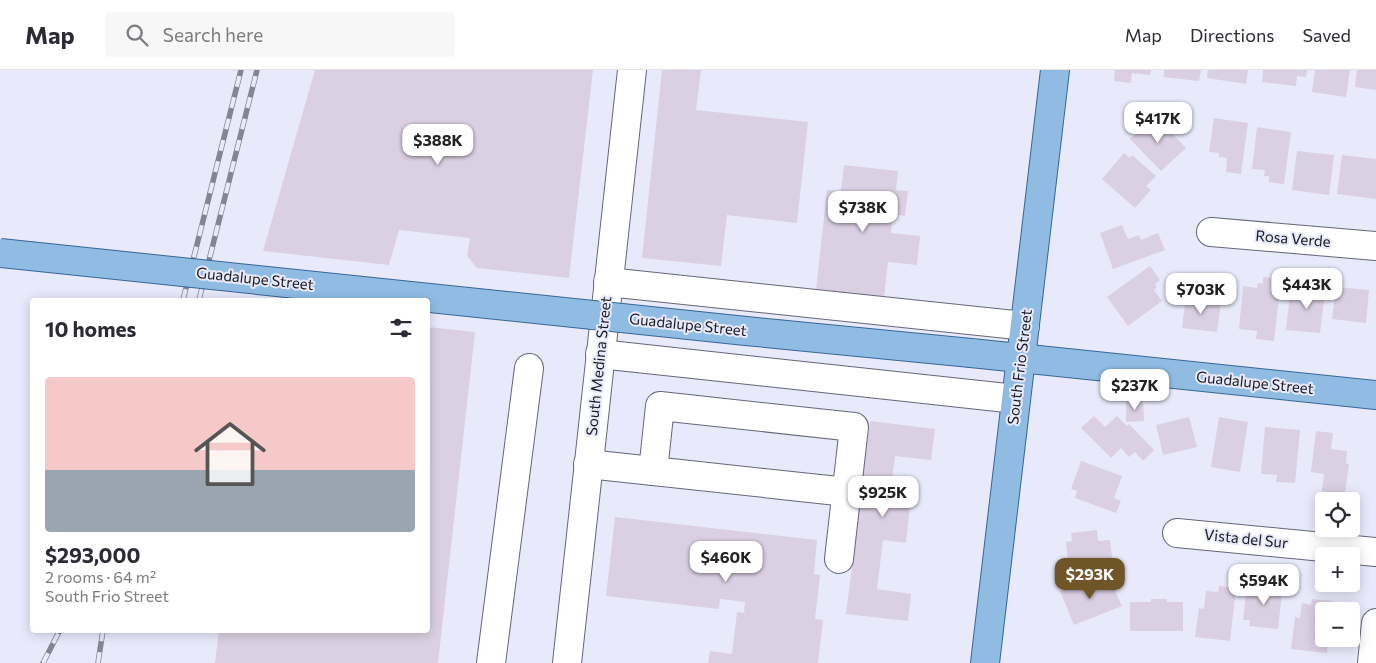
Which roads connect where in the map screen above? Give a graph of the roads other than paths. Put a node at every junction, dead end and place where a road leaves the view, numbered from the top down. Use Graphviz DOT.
graph roads {
  1 [pos="632,70"];
  2 [pos="1055,70"];
  3 [pos="1211,232"];
  4 [pos="1376,246"];
  5 [pos="0,253"];
  6 [pos="608,282"];
  7 [pos="1025,326"];
  8 [pos="600,354"];
  9 [pos="1021,359"];
  10 [pos="529,368"];
  11 [pos="1376,395"];
  12 [pos="1016,399"];
  13 [pos="588,464"];
  14 [pos="653,471"];
  15 [pos="847,492"];
  16 [pos="1176,533"];
  17 [pos="1376,552"];
  18 [pos="839,559"];
  19 [pos="1376,622"];
  20 [pos="491,663"];
  21 [pos="567,663"];
  22 [pos="985,663"];
  23 [pos="1372,663"];
  1 -- 6 [label="street, South Medina Street"];
  2 -- 7 [label="main road, South Frio Street"];
  3 -- 4 [label="street, Rosa Verde"];
  5 -- 9 [label="main road, Guadalupe Street, bridge"];
  6 -- 7 [label="street"];
  6 -- 8 [label="street, South Medina Street"];
  7 -- 9 [label="main road, South Frio Street"];
  8 -- 12 [label="street"];
  8 -- 13 [label="street, South Medina Street"];
  9 -- 11 [label="main road, Guadalupe Street"];
  9 -- 12 [label="main road, South Frio Street"];
  10 -- 20 [label="street"];
  12 -- 22 [label="main road, South Frio Street"];
  13 -- 14 [label="street"];
  13 -- 21 [label="street, South Medina Street"];
  14 -- 15 [label="street"];
  14 -- 15 [label="street"];
  15 -- 18 [label="street"];
  16 -- 17 [label="street, Vista del Sur"];
  19 -- 23 [label="street"];
}
